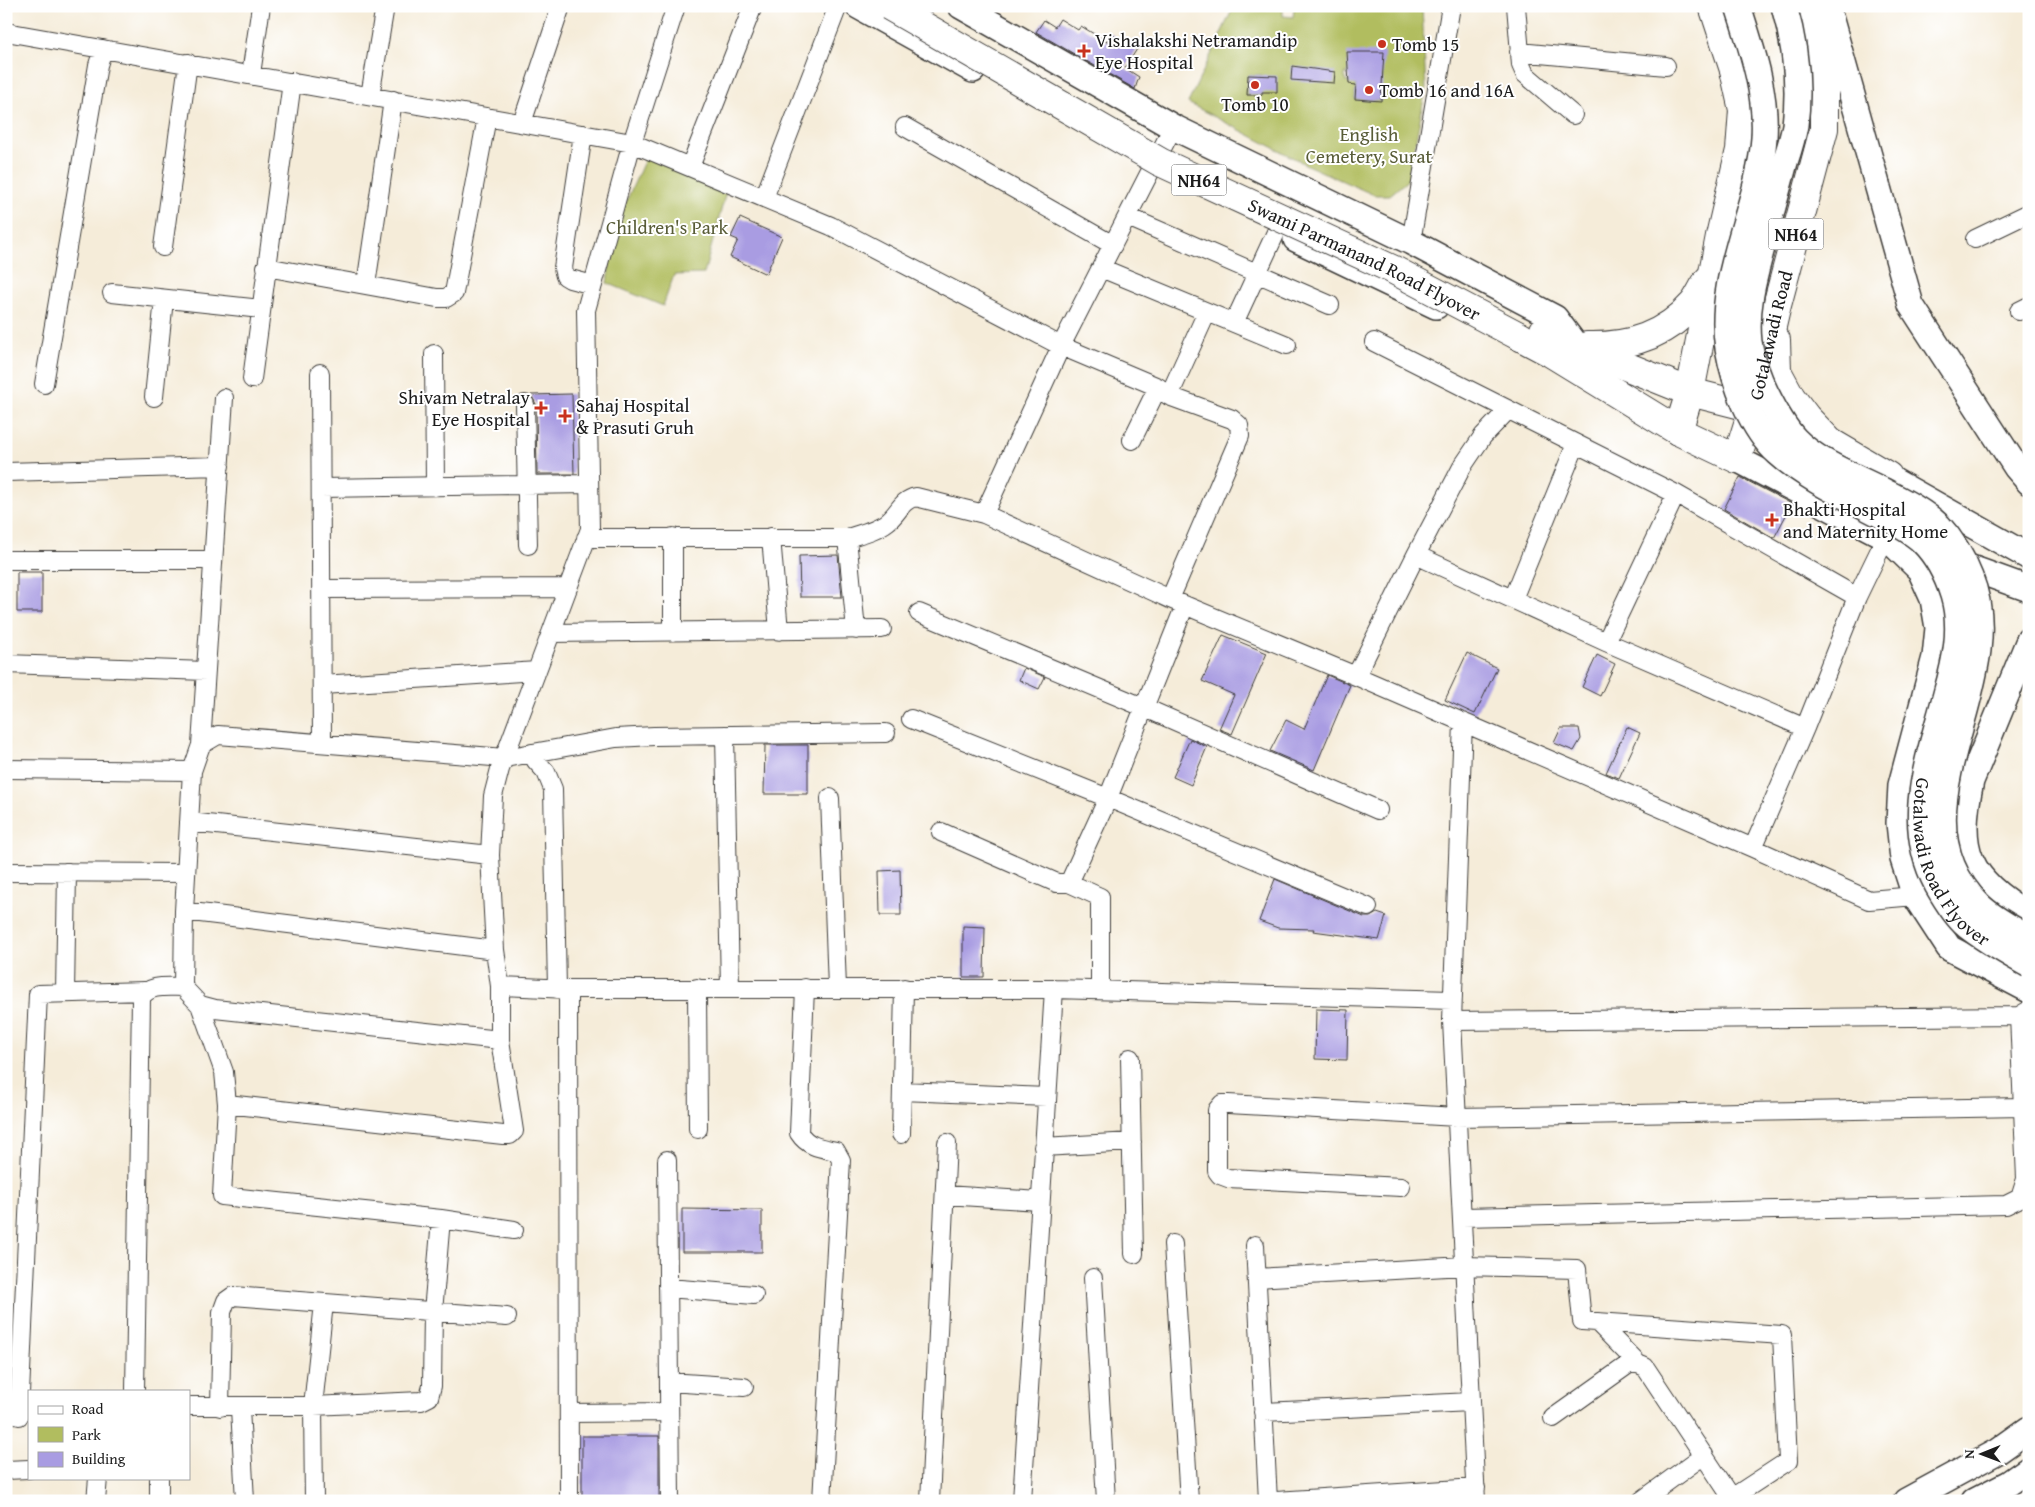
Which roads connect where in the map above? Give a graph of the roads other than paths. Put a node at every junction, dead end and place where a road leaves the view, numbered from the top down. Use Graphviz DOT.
graph roads {
  1 [pos="261,6"];
  2 [pos="385,6"];
  3 [pos="561,6"];
  4 [pos="676,6"];
  5 [pos="753,6"];
  6 [pos="838,6"];
  7 [pos="858,6"];
  8 [pos="889,6"];
  9 [pos="918,6"];
  10 [pos="1451,6"];
  11 [pos="1516,6"];
  12 [pos="1713,6"];
  13 [pos="1738,6"];
  14 [pos="1784,6"];
  15 [pos="1810,6"];
  16 [pos="1827,6"];
  17 [pos="964,7"];
  18 [pos="6,32"];
  19 [pos="103,49"];
  20 [pos="1519,52"];
  21 [pos="188,63"];
  22 [pos="1666,66"];
  23 [pos="251,74"];
  24 [pos="292,82"];
  25 [pos="370,96"];
  26 [pos="392,100"];
  27 [pos="1573,115"];
  28 [pos="487,117"];
  29 [pos="522,123"];
  30 [pos="905,127"];
  31 [pos="1173,127"];
  32 [pos="584,134"];
  33 [pos="632,142"];
  34 [pos="690,167"];
  35 [pos="1153,169"];
  36 [pos="764,198"];
  37 [pos="2029,213"];
  38 [pos="1128,216"];
  39 [pos="1277,230"];
  40 [pos="1720,236"];
  41 [pos="1975,239"];
  42 [pos="1411,242"];
  43 [pos="1113,245"];
  44 [pos="163,247"];
  45 [pos="266,267"];
  46 [pos="1101,268"];
  47 [pos="1258,273"];
  48 [pos="593,284"];
  49 [pos="366,285"];
  50 [pos="112,293"];
  51 [pos="164,299"];
  52 [pos="1330,304"];
  53 [pos="261,309"];
  54 [pos="1776,309"];
  55 [pos="1207,312"];
  56 [pos="1234,323"];
  57 [pos="1527,330"];
  58 [pos="1374,342"];
  59 [pos="1287,345"];
  60 [pos="1061,346"];
  61 [pos="1563,350"];
  62 [pos="434,354"];
  63 [pos="320,372"];
  64 [pos="252,379"];
  65 [pos="44,384"];
  66 [pos="1164,392"];
  67 [pos="1690,392"];
  68 [pos="154,397"];
  69 [pos="224,398"];
  70 [pos="525,404"];
  71 [pos="1753,408"];
  72 [pos="1508,410"];
  73 [pos="1678,431"];
  74 [pos="1132,440"];
  75 [pos="1576,444"];
  76 [pos="1737,459"];
  77 [pos="220,466"];
  78 [pos="2024,470"];
  79 [pos="6,472"];
  80 [pos="1888,476"];
  81 [pos="589,484"];
  82 [pos="528,485"];
  83 [pos="435,487"];
  84 [pos="321,488"];
  85 [pos="1676,494"];
  86 [pos="984,514"];
  87 [pos="674,537"];
  88 [pos="771,537"];
  89 [pos="1886,537"];
  90 [pos="586,538"];
  91 [pos="847,538"];
  92 [pos="528,544"];
  93 [pos="1416,555"];
  94 [pos="2029,557"];
  95 [pos="6,560"];
  96 [pos="213,560"];
  97 [pos="568,588"];
  98 [pos="322,589"];
  99 [pos="2029,589"];
  100 [pos="1857,596"];
  101 [pos="1513,599"];
  102 [pos="1177,602"];
  103 [pos="918,613"];
  104 [pos="882,629"];
  105 [pos="779,630"];
  106 [pos="856,630"];
  107 [pos="673,632"];
  108 [pos="551,633"];
  109 [pos="2029,640"];
  110 [pos="1606,642"];
  111 [pos="6,664"];
  112 [pos="206,671"];
  113 [pos="537,671"];
  114 [pos="1356,676"];
  115 [pos="322,685"];
  116 [pos="1143,707"];
  117 [pos="911,719"];
  118 [pos="1463,722"];
  119 [pos="1806,728"];
  120 [pos="886,733"];
  121 [pos="724,735"];
  122 [pos="322,743"];
  123 [pos="201,745"];
  124 [pos="532,753"];
  125 [pos="505,758"];
  126 [pos="6,769"];
  127 [pos="192,772"];
  128 [pos="830,798"];
  129 [pos="1108,798"];
  130 [pos="1378,810"];
  131 [pos="189,822"];
  132 [pos="941,832"];
  133 [pos="1753,848"];
  134 [pos="490,855"];
  135 [pos="1975,867"];
  136 [pos="6,872"];
  137 [pos="67,872"];
  138 [pos="186,873"];
  139 [pos="1069,884"];
  140 [pos="1915,896"];
  141 [pos="1368,907"];
  142 [pos="184,911"];
  143 [pos="2029,915"];
  144 [pos="2029,938"];
  145 [pos="495,950"];
  146 [pos="2029,965"];
  147 [pos="500,986"];
  148 [pos="183,987"];
  149 [pos="697,988"];
  150 [pos="730,988"];
  151 [pos="805,988"];
  152 [pos="837,988"];
  153 [pos="904,988"];
  154 [pos="563,989"];
  155 [pos="1054,989"];
  156 [pos="1100,990"];
  157 [pos="2029,990"];
  158 [pos="144,991"];
  159 [pos="65,993"];
  160 [pos="1452,1000"];
  161 [pos="200,1005"];
  162 [pos="2024,1014"];
  163 [pos="1452,1021"];
  164 [pos="500,1040"];
  165 [pos="1130,1058"];
  166 [pos="902,1091"];
  167 [pos="1047,1097"];
  168 [pos="227,1104"];
  169 [pos="2023,1107"];
  170 [pos="1457,1117"];
  171 [pos="698,1128"];
  172 [pos="901,1134"];
  173 [pos="1132,1142"];
  174 [pos="947,1143"];
  175 [pos="1044,1147"];
  176 [pos="667,1160"];
  177 [pos="1401,1187"];
  178 [pos="945,1194"];
  179 [pos="1040,1201"];
  180 [pos="1462,1217"];
  181 [pos="441,1219"];
  182 [pos="514,1230"];
  183 [pos="1173,1244"];
  184 [pos="1255,1245"];
  185 [pos="1134,1254"];
  186 [pos="1464,1266"];
  187 [pos="1093,1278"];
  188 [pos="1256,1278"];
  189 [pos="668,1288"];
  190 [pos="754,1295"];
  191 [pos="324,1303"];
  192 [pos="433,1312"];
  193 [pos="506,1318"];
  194 [pos="1597,1322"];
  195 [pos="1638,1364"];
  196 [pos="669,1382"];
  197 [pos="744,1387"];
  198 [pos="135,1390"];
  199 [pos="1471,1402"];
  200 [pos="190,1406"];
  201 [pos="313,1406"];
  202 [pos="220,1408"];
  203 [pos="240,1408"];
  204 [pos="669,1412"];
  205 [pos="1264,1412"];
  206 [pos="569,1413"];
  207 [pos="18,1415"];
  208 [pos="1553,1418"];
  209 [pos="2029,1429"];
  210 [pos="1704,1455"];
  211 [pos="2029,1469"];
  212 [pos="6,1470"];
  213 [pos="28,1470"];
  214 [pos="98,1480"];
  215 [pos="159,1480"];
  216 [pos="1476,1494"];
  217 [pos="1733,1499"];
  218 [pos="96,1501"];
  219 [pos="159,1501"];
  220 [pos="245,1501"];
  221 [pos="314,1501"];
  222 [pos="569,1501"];
  223 [pos="670,1501"];
  224 [pos="822,1501"];
  225 [pos="930,1501"];
  226 [pos="1022,1501"];
  227 [pos="1106,1501"];
  228 [pos="1189,1501"];
  229 [pos="1268,1501"];
  230 [pos="1276,1501"];
  231 [pos="1641,1501"];
  232 [pos="1906,1501"];
  233 [pos="1974,1501"];
  1 -- 23 [label="street"];
  2 -- 25 [label="street"];
  3 -- 29 [label="street"];
  4 -- 33 [label="street"];
  5 -- 34 [label="street"];
  6 -- 36 [label="street"];
  7 -- 35 [label="main road"];
  8 -- 57 [label="highway, Swami Parmanand Road Flyover / NH64, bridge"];
  9 -- 57 [label="highway, Swami Parmanand Road Flyover / NH64"];
  10 -- 42 [label="street"];
  11 -- 20 [label="street"];
  12 -- 40 [label="highway"];
  13 -- 146 [label="main road, Gotalwadi Road Flyover, bridge"];
  14 -- 144 [label="main road, Gotalwadi Road Flyover, bridge"];
  15 -- 54 [label="highway, Gotalawadi Road / NH64"];
  16 -- 78 [label="main road"];
  17 -- 31 [label="main road"];
  18 -- 19 [label="street"];
  19 -- 21 [label="street"];
  19 -- 65 [label="street"];
  20 -- 22 [label="street"];
  20 -- 27 [label="street"];
  21 -- 23 [label="street"];
  21 -- 44 [label="street"];
  23 -- 24 [label="street"];
  24 -- 25 [label="street"];
  24 -- 45 [label="street"];
  25 -- 26 [label="street"];
  26 -- 28 [label="street"];
  26 -- 49 [label="street"];
  28 -- 29 [label="street"];
  28 -- 49 [label="street"];
  29 -- 32 [label="street"];
  30 -- 43 [label="street"];
  31 -- 35 [label="street"];
  31 -- 42 [label="main road"];
  32 -- 33 [label="street"];
  32 -- 48 [label="street"];
  33 -- 34 [label="street"];
  33 -- 48 [label="street"];
  34 -- 36 [label="street"];
  35 -- 38 [label="street"];
  35 -- 39 [label="main road"];
  36 -- 60 [label="street"];
  37 -- 41 [label="street"];
  38 -- 43 [label="street"];
  38 -- 47 [label="street"];
  39 -- 47 [label="street"];
  39 -- 61 [label="main road"];
  40 -- 61 [label="highway"];
  40 -- 67 [label="highway"];
  42 -- 61 [label="main road"];
  43 -- 46 [label="street"];
  45 -- 49 [label="street"];
  45 -- 53 [label="street"];
  46 -- 55 [label="street"];
  46 -- 60 [label="street"];
  47 -- 52 [label="street"];
  47 -- 56 [label="street"];
  48 -- 81 [label="street"];
  50 -- 51 [label="street"];
  51 -- 53 [label="street"];
  51 -- 68 [label="street"];
  53 -- 64 [label="street"];
  54 -- 71 [label="highway, Gotalawadi Road / NH64"];
  54 -- 80 [label="highway"];
  55 -- 56 [label="street"];
  55 -- 66 [label="street"];
  56 -- 59 [label="street"];
  57 -- 61 [label="highway, Swami Parmanand Road Flyover / NH64"];
  58 -- 72 [label="street"];
  60 -- 66 [label="street"];
  60 -- 86 [label="street"];
  61 -- 67 [label="highway, NH64"];
  61 -- 73 [label="highway, NH64"];
  62 -- 83 [label="street"];
  63 -- 84 [label="street"];
  66 -- 74 [label="street"];
  66 -- 102 [label="street"];
  67 -- 71 [label="highway, NH64"];
  67 -- 73 [label="highway"];
  69 -- 77 [label="street"];
  70 -- 82 [label="street"];
  71 -- 76 [label="highway, Gotalawadi Road / NH64"];
  71 -- 80 [label="main road"];
  72 -- 75 [label="street"];
  72 -- 93 [label="street"];
  73 -- 76 [label="highway, NH64"];
  75 -- 85 [label="street"];
  75 -- 101 [label="street"];
  76 -- 89 [label="main road"];
  77 -- 79 [label="street"];
  77 -- 96 [label="street"];
  80 -- 94 [label="main road"];
  81 -- 82 [label="street"];
  81 -- 90 [label="street"];
  82 -- 83 [label="street"];
  82 -- 92 [label="street"];
  83 -- 84 [label="street"];
  84 -- 98 [label="street"];
  85 -- 100 [label="street"];
  85 -- 110 [label="street"];
  86 -- 91 [label="street"];
  86 -- 102 [label="street"];
  87 -- 88 [label="street"];
  87 -- 90 [label="street"];
  87 -- 107 [label="street"];
  88 -- 91 [label="street"];
  88 -- 105 [label="street"];
  89 -- 99 [label="main road"];
  89 -- 100 [label="street"];
  89 -- 140 [label="main road"];
  90 -- 97 [label="street"];
  91 -- 106 [label="street"];
  93 -- 101 [label="street"];
  93 -- 114 [label="street"];
  95 -- 96 [label="street"];
  96 -- 112 [label="street"];
  97 -- 98 [label="street"];
  97 -- 108 [label="street"];
  98 -- 115 [label="street"];
  100 -- 119 [label="street"];
  101 -- 110 [label="street"];
  102 -- 114 [label="street"];
  102 -- 116 [label="street"];
  103 -- 116 [label="street"];
  104 -- 106 [label="street"];
  105 -- 106 [label="street"];
  105 -- 107 [label="street"];
  107 -- 108 [label="street"];
  108 -- 113 [label="street"];
  109 -- 135 [label="main road"];
  110 -- 119 [label="street"];
  111 -- 112 [label="street"];
  112 -- 123 [label="street"];
  113 -- 115 [label="street"];
  113 -- 125 [label="street"];
  114 -- 118 [label="street"];
  115 -- 122 [label="street"];
  116 -- 129 [label="street"];
  116 -- 130 [label="street"];
  117 -- 129 [label="street"];
  118 -- 133 [label="street"];
  118 -- 160 [label="street"];
  119 -- 133 [label="street"];
  120 -- 121 [label="street"];
  121 -- 124 [label="street"];
  121 -- 150 [label="street"];
  122 -- 123 [label="street"];
  122 -- 125 [label="street"];
  123 -- 127 [label="street"];
  124 -- 125 [label="street"];
  124 -- 154 [label="street"];
  125 -- 134 [label="street"];
  126 -- 127 [label="street"];
  127 -- 131 [label="street"];
  128 -- 152 [label="street"];
  129 -- 139 [label="street"];
  129 -- 141 [label="street"];
  131 -- 134 [label="street"];
  131 -- 138 [label="street"];
  132 -- 139 [label="street"];
  133 -- 140 [label="street"];
  134 -- 145 [label="street"];
  135 -- 140 [label="street"];
  135 -- 143 [label="main road"];
  136 -- 137 [label="street"];
  137 -- 138 [label="street"];
  137 -- 159 [label="street"];
  138 -- 142 [label="street"];
  139 -- 156 [label="street"];
  140 -- 157 [label="main road"];
  142 -- 145 [label="street"];
  142 -- 148 [label="street"];
  145 -- 147 [label="street"];
  147 -- 154 [label="street"];
  147 -- 164 [label="street"];
  148 -- 158 [label="street"];
  148 -- 161 [label="street"];
  149 -- 150 [label="street"];
  149 -- 154 [label="street"];
  149 -- 171 [label="street"];
  150 -- 151 [label="street"];
  151 -- 152 [label="street"];
  151 -- 224 [label="street"];
  152 -- 153 [label="street"];
  153 -- 155 [label="street"];
  153 -- 166 [label="street"];
  154 -- 206 [label="street"];
  155 -- 156 [label="street"];
  155 -- 167 [label="street"];
  156 -- 160 [label="street"];
  158 -- 159 [label="street"];
  158 -- 198 [label="street"];
  159 -- 207 [label="street"];
  160 -- 163 [label="street"];
  161 -- 164 [label="street"];
  161 -- 168 [label="street"];
  162 -- 163 [label="street"];
  162 -- 169 [label="street"];
  163 -- 170 [label="street"];
  164 -- 168 [label="street"];
  165 -- 173 [label="street"];
  166 -- 167 [label="street"];
  166 -- 172 [label="street"];
  167 -- 175 [label="street"];
  168 -- 181 [label="street"];
  169 -- 170 [label="street"];
  169 -- 180 [label="street"];
  170 -- 177 [label="street"];
  170 -- 180 [label="street"];
  173 -- 175 [label="street"];
  173 -- 185 [label="street"];
  174 -- 178 [label="street"];
  175 -- 179 [label="street"];
  176 -- 189 [label="street"];
  178 -- 179 [label="street"];
  178 -- 225 [label="street"];
  179 -- 226 [label="street"];
  180 -- 186 [label="street"];
  181 -- 182 [label="street"];
  181 -- 192 [label="street"];
  183 -- 228 [label="street"];
  184 -- 188 [label="street"];
  186 -- 188 [label="street"];
  186 -- 194 [label="street"];
  186 -- 199 [label="street"];
  187 -- 227 [label="street"];
  188 -- 205 [label="street"];
  189 -- 190 [label="street"];
  189 -- 196 [label="street"];
  191 -- 192 [label="street"];
  191 -- 201 [label="street"];
  191 -- 202 [label="street"];
  192 -- 193 [label="street"];
  192 -- 201 [label="street"];
  194 -- 195 [label="street"];
  194 -- 217 [label="street"];
  195 -- 208 [label="street"];
  195 -- 210 [label="street"];
  196 -- 197 [label="street"];
  196 -- 204 [label="street"];
  199 -- 205 [label="street"];
  199 -- 216 [label="street"];
  200 -- 202 [label="street"];
  201 -- 203 [label="street"];
  201 -- 221 [label="street"];
  202 -- 203 [label="street"];
  203 -- 220 [label="street"];
  204 -- 206 [label="street"];
  204 -- 223 [label="street"];
  205 -- 229 [label="street"];
  206 -- 222 [label="street"];
  209 -- 232 [label="main road"];
  210 -- 217 [label="street"];
  210 -- 231 [label="street"];
  211 -- 233 [label="main road"];
  212 -- 213 [label="street"];
  214 -- 218 [label="street"];
  215 -- 219 [label="street"];
  216 -- 230 [label="street"];
}
